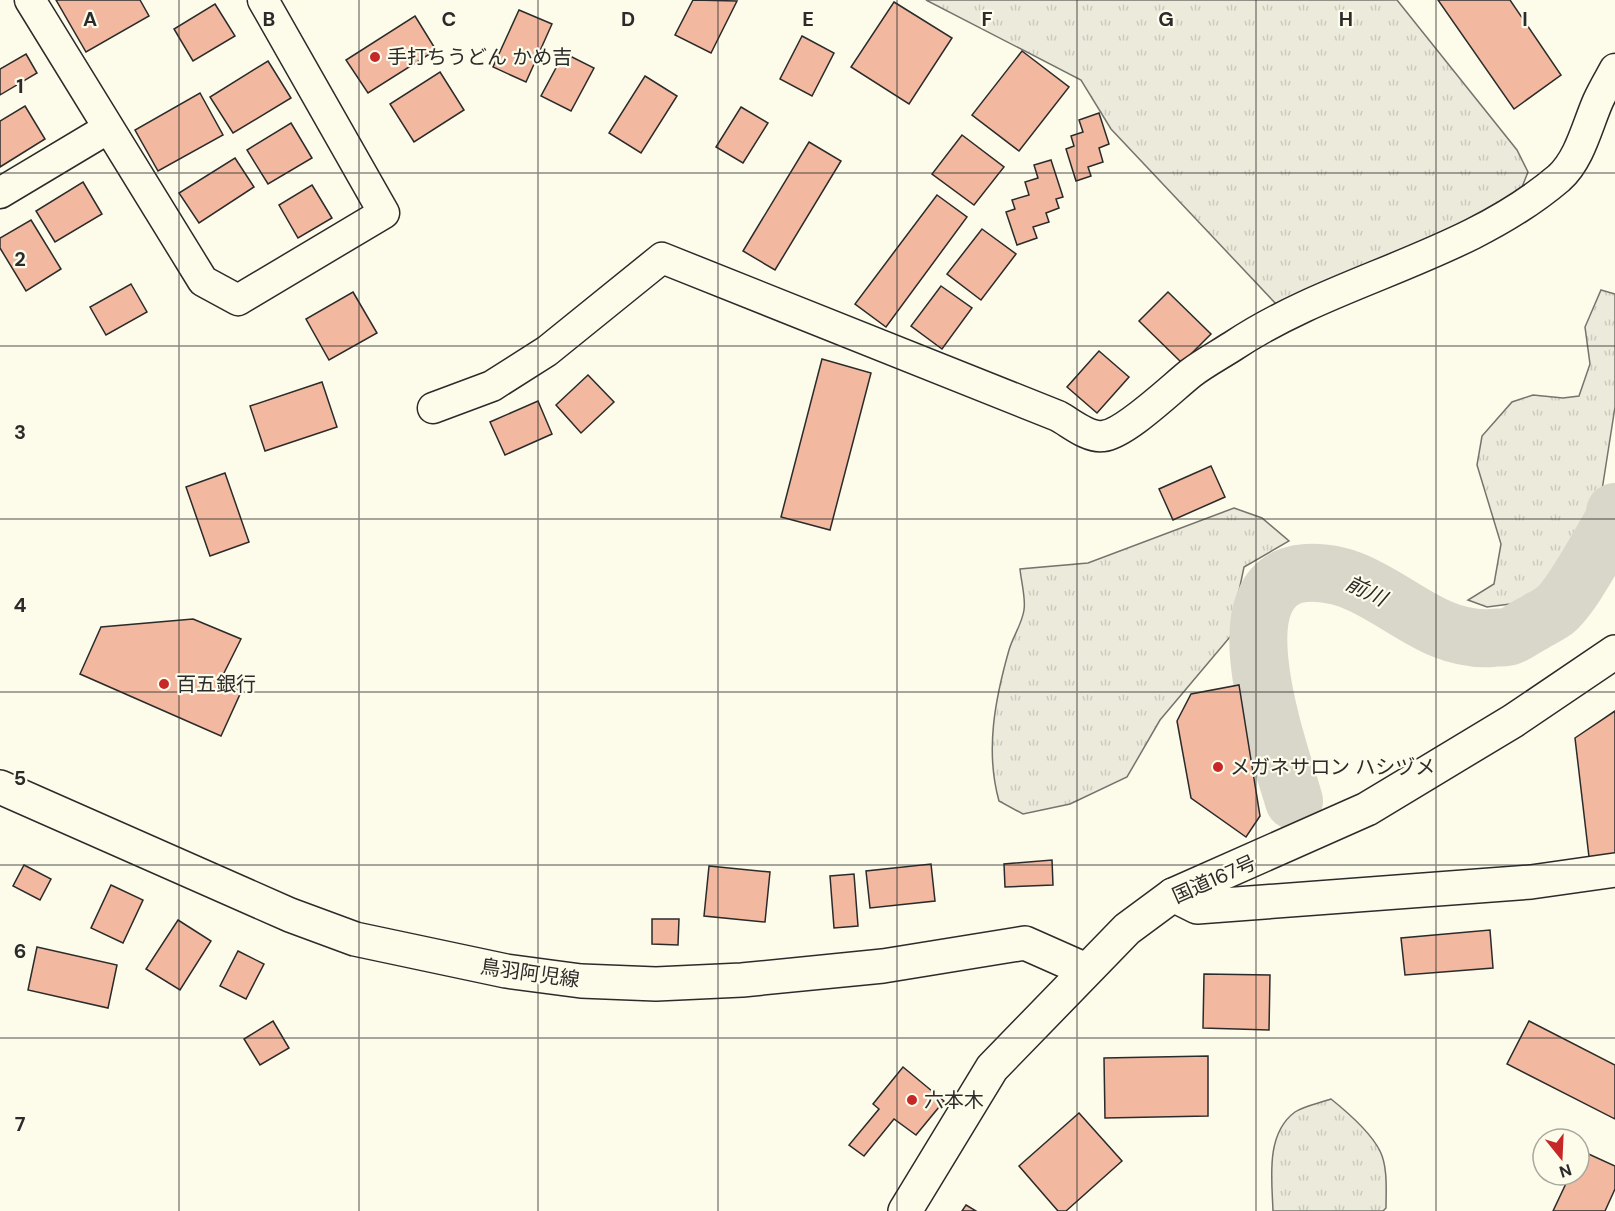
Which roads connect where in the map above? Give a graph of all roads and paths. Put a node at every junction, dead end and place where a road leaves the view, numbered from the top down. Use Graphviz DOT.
graph roads {
  1 [pos="30,0"];
  2 [pos="262,0"];
  3 [pos="1615,69"];
  4 [pos="107,129"];
  5 [pos="0,193"];
  6 [pos="433,408"];
  7 [pos="1615,652"];
  8 [pos="0,787"];
  9 [pos="1615,870"];
  10 [pos="1173,895"];
  11 [pos="1086,970"];
  12 [pos="905,1211"];
  1 -- 4 [label="street"];
  2 -- 4 [label="street"];
  3 -- 6 [label="street"];
  4 -- 5 [label="street"];
  7 -- 10 [label="main road, 国道167号"];
  8 -- 11 [label="main road, 鳥羽阿児線"];
  9 -- 10 [label="main road"];
  10 -- 11 [label="main road, 国道167号"];
  11 -- 12 [label="main road, 国道167号"];
}
